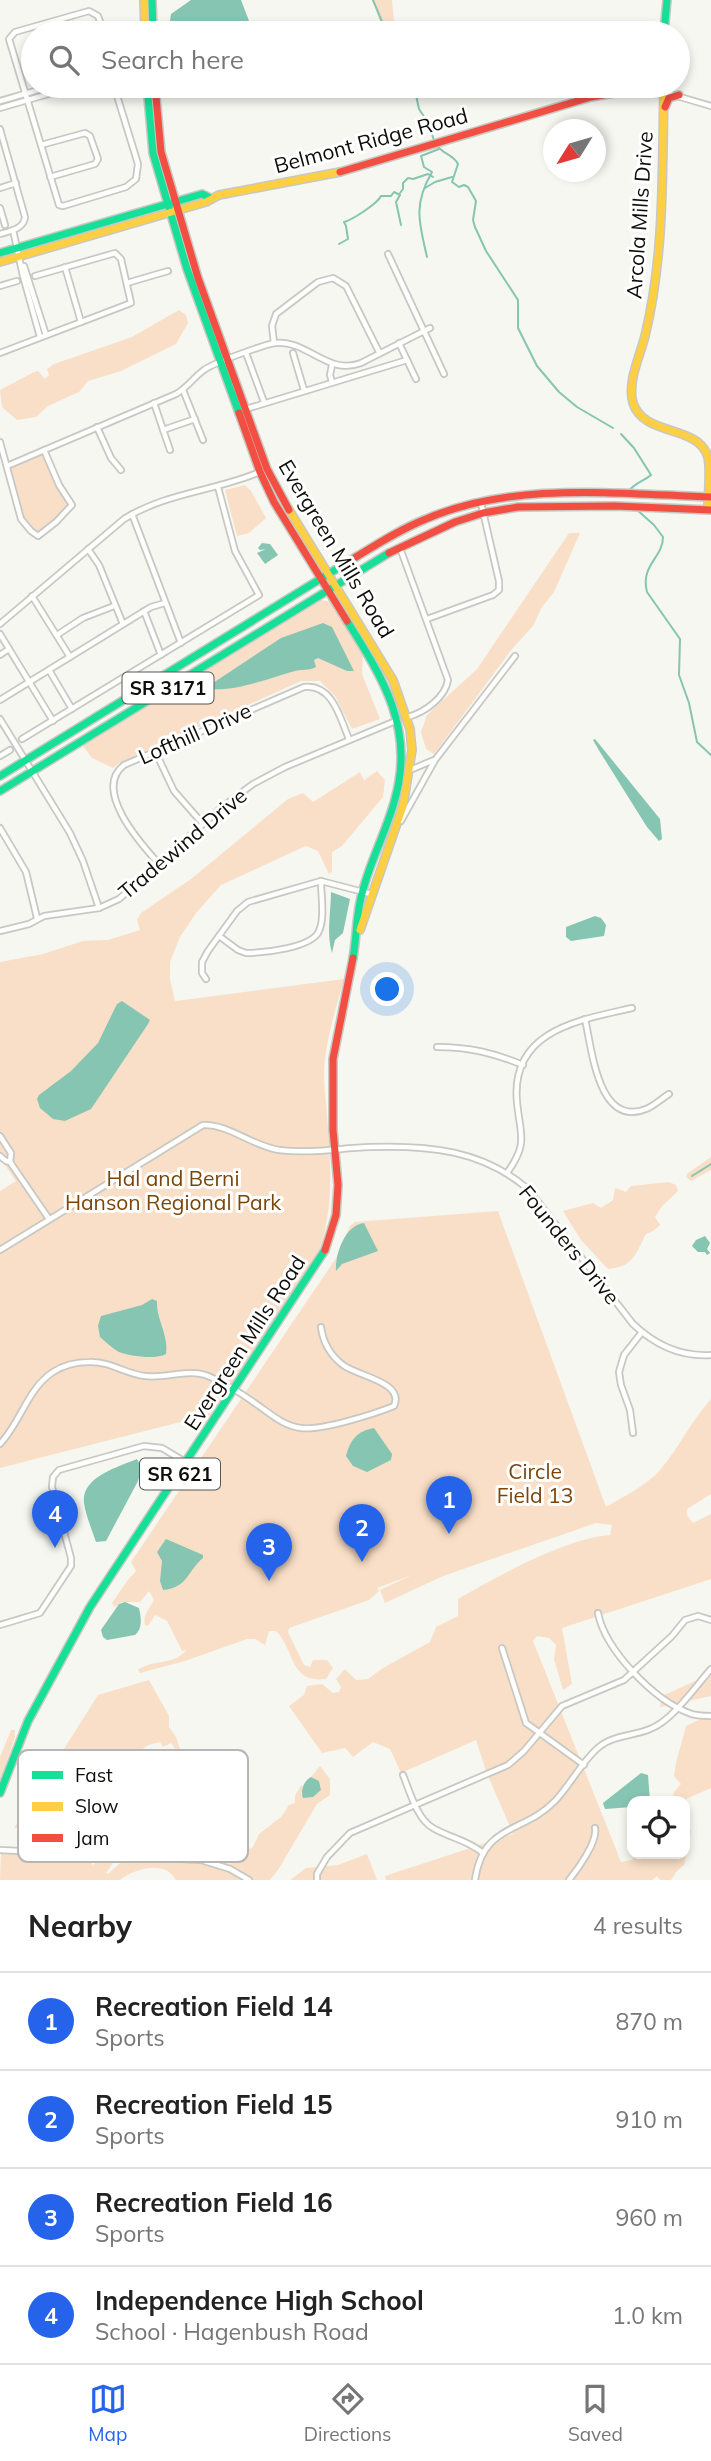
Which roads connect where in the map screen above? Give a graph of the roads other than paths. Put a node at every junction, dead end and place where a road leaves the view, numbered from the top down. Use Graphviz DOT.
graph roads {
  1 [pos="144,0"];
  2 [pos="152,0"];
  3 [pos="667,0"];
  4 [pos="55,21"];
  5 [pos="100,21"];
  6 [pos="145,21"];
  7 [pos="153,21"];
  8 [pos="665,21"];
  9 [pos="21,31"];
  10 [pos="21,80"];
  11 [pos="21,94"];
  12 [pos="34,98"];
  13 [pos="118,98"];
  14 [pos="148,98"];
  15 [pos="156,98"];
  16 [pos="588,98"];
  17 [pos="664,98"];
  18 [pos="669,98"];
  19 [pos="687,98"];
  20 [pos="27,100"];
  21 [pos="0,101"];
  22 [pos="711,106"];
  23 [pos="0,108"];
  24 [pos="663,113"];
  25 [pos="0,129"];
  26 [pos="1,138"];
  27 [pos="41,145"];
  28 [pos="50,177"];
  29 [pos="16,183"];
  30 [pos="0,188"];
  31 [pos="173,208"];
  32 [pos="0,210"];
  33 [pos="5,225"];
  34 [pos="13,230"];
  35 [pos="0,234"];
  36 [pos="18,252"];
  37 [pos="0,253"];
  38 [pos="388,254"];
  39 [pos="0,262"];
  40 [pos="65,267"];
  41 [pos="168,271"];
  42 [pos="35,276"];
  43 [pos="17,281"];
  44 [pos="127,283"];
  45 [pos="0,286"];
  46 [pos="80,322"];
  47 [pos="430,328"];
  48 [pos="423,331"];
  49 [pos="43,336"];
  50 [pos="274,343"];
  51 [pos="399,343"];
  52 [pos="379,352"];
  53 [pos="0,353"];
  54 [pos="246,353"];
  55 [pos="293,353"];
  56 [pos="407,360"];
  57 [pos="223,361"];
  58 [pos="332,365"];
  59 [pos="444,374"];
  60 [pos="416,379"];
  61 [pos="332,382"];
  62 [pos="183,390"];
  63 [pos="304,390"];
  64 [pos="264,402"];
  65 [pos="154,403"];
  66 [pos="245,410"];
  67 [pos="195,419"];
  68 [pos="97,427"];
  69 [pos="163,430"];
  70 [pos="203,440"];
  71 [pos="0,442"];
  72 [pos="44,450"];
  73 [pos="170,450"];
  74 [pos="7,466"];
  75 [pos="121,470"];
  76 [pos="263,471"];
  77 [pos="218,486"];
  78 [pos="710,497"];
  79 [pos="480,501"];
  80 [pos="709,510"];
  81 [pos="483,513"];
  82 [pos="132,514"];
  83 [pos="399,546"];
  84 [pos="89,549"];
  85 [pos="325,576"];
  86 [pos="332,587"];
  87 [pos="32,596"];
  88 [pos="165,603"];
  89 [pos="114,606"];
  90 [pos="144,611"];
  91 [pos="427,619"];
  92 [pos="0,624"];
  93 [pos="123,624"];
  94 [pos="0,634"];
  95 [pos="57,635"];
  96 [pos="181,643"];
  97 [pos="9,649"];
  98 [pos="0,655"];
  99 [pos="161,655"];
  100 [pos="515,656"];
  101 [pos="70,657"];
  102 [pos="48,670"];
  103 [pos="379,672"];
  104 [pos="30,682"];
  105 [pos="0,700"];
  106 [pos="72,709"];
  107 [pos="408,717"];
  108 [pos="0,719"];
  109 [pos="53,720"];
  110 [pos="398,720"];
  111 [pos="22,739"];
  112 [pos="349,739"];
  113 [pos="10,750"];
  114 [pos="155,751"];
  115 [pos="0,756"];
  116 [pos="412,757"];
  117 [pos="25,760"];
  118 [pos="435,760"];
  119 [pos="410,770"];
  120 [pos="32,772"];
  121 [pos="0,776"];
  122 [pos="400,779"];
  123 [pos="0,791"];
  124 [pos="203,824"];
  125 [pos="0,828"];
  126 [pos="387,850"];
  127 [pos="159,864"];
  128 [pos="321,881"];
  129 [pos="362,891"];
  130 [pos="371,894"];
  131 [pos="99,908"];
  132 [pos="37,918"];
  133 [pos="0,931"];
  134 [pos="219,936"];
  135 [pos="355,947"];
  136 [pos="206,979"];
  137 [pos="632,1008"];
  138 [pos="585,1019"];
  139 [pos="437,1047"];
  140 [pos="523,1065"];
  141 [pos="668,1094"];
  142 [pos="0,1136"];
  143 [pos="335,1151"];
  144 [pos="0,1156"];
  145 [pos="10,1162"];
  146 [pos="508,1173"];
  147 [pos="49,1219"];
  148 [pos="0,1250"];
  149 [pos="321,1327"];
  150 [pos="642,1332"];
  151 [pos="711,1355"];
  152 [pos="234,1391"];
  153 [pos="633,1433"];
  154 [pos="0,1444"];
  155 [pos="187,1463"];
  156 [pos="598,1613"];
  157 [pos="711,1620"];
  158 [pos="0,1625"];
  159 [pos="502,1648"];
  160 [pos="711,1669"];
  161 [pos="634,1671"];
  162 [pos="677,1707"];
  163 [pos="711,1716"];
  164 [pos="539,1734"];
  165 [pos="584,1765"];
  166 [pos="403,1775"];
  167 [pos="0,1793"];
  168 [pos="416,1805"];
  169 [pos="594,1828"];
  170 [pos="0,1850"];
  171 [pos="18,1851"];
  172 [pos="484,1853"];
  173 [pos="207,1862"];
  174 [pos="248,1880"];
  175 [pos="317,1880"];
  176 [pos="475,1880"];
  177 [pos="569,1880"];
  1 -- 6 [label="main road"];
  2 -- 7 [label="main road"];
  3 -- 8 [label="main road"];
  4 -- 5 [label="street"];
  9 -- 10 [label="street"];
  11 -- 21 [label="street"];
  12 -- 20 [label="street"];
  13 -- 28 [label="street"];
  14 -- 31 [label="main road, Evergreen Mills Road"];
  15 -- 31 [label="main road, Evergreen Mills Road"];
  16 -- 31 [label="main road, Belmont Ridge Road"];
  17 -- 24 [label="main road, Arcola Mills Drive"];
  18 -- 24 [label="main road"];
  19 -- 22 [label="street"];
  20 -- 23 [label="street"];
  20 -- 27 [label="street"];
  24 -- 78 [label="main road, Arcola Mills Drive"];
  25 -- 26 [label="street"];
  26 -- 29 [label="street"];
  27 -- 28 [label="street"];
  27 -- 28 [label="street"];
  29 -- 30 [label="street"];
  29 -- 34 [label="street"];
  31 -- 36 [label="main road, Belmont Ridge Road"];
  31 -- 57 [label="main road, Evergreen Mills Road"];
  32 -- 33 [label="street"];
  34 -- 35 [label="street"];
  34 -- 36 [label="street"];
  36 -- 37 [label="main road, Belmont Ridge Road"];
  36 -- 39 [label="main road, Belmont Ridge Road"];
  36 -- 49 [label="street"];
  38 -- 48 [label="street"];
  40 -- 42 [label="street"];
  40 -- 44 [label="street"];
  40 -- 46 [label="street"];
  41 -- 44 [label="street"];
  43 -- 45 [label="street"];
  44 -- 46 [label="street"];
  46 -- 49 [label="street"];
  47 -- 48 [label="street"];
  48 -- 51 [label="street"];
  48 -- 59 [label="street"];
  49 -- 53 [label="street"];
  50 -- 52 [label="street"];
  50 -- 54 [label="street"];
  50 -- 58 [label="street"];
  51 -- 52 [label="street"];
  51 -- 56 [label="street"];
  52 -- 58 [label="street"];
  54 -- 57 [label="street"];
  54 -- 64 [label="street"];
  55 -- 63 [label="street"];
  56 -- 60 [label="street"];
  56 -- 61 [label="street"];
  57 -- 62 [label="street"];
  57 -- 66 [label="main road, Evergreen Mills Road"];
  57 -- 76 [label="main road, Evergreen Mills Road"];
  58 -- 61 [label="street"];
  61 -- 63 [label="street"];
  62 -- 65 [label="street"];
  62 -- 67 [label="street"];
  63 -- 64 [label="street"];
  64 -- 66 [label="street"];
  65 -- 68 [label="street"];
  65 -- 69 [label="street"];
  66 -- 76 [label="main road, Evergreen Mills Road"];
  67 -- 69 [label="street"];
  67 -- 70 [label="street"];
  68 -- 72 [label="street"];
  68 -- 75 [label="street"];
  69 -- 73 [label="street"];
  71 -- 74 [label="street"];
  72 -- 74 [label="street"];
  72 -- 74 [label="street"];
  76 -- 77 [label="street"];
  76 -- 85 [label="main road, Evergreen Mills Road"];
  77 -- 82 [label="street"];
  77 -- 96 [label="street"];
  78 -- 79 [label="main road, SR 3171"];
  78 -- 80 [label="main road, Arcola Mills Drive"];
  79 -- 81 [label="street"];
  79 -- 85 [label="main road, SR 3171"];
  80 -- 81 [label="main road, SR 3171"];
  81 -- 83 [label="main road, SR 3171"];
  81 -- 91 [label="street"];
  82 -- 84 [label="street"];
  82 -- 88 [label="street"];
  83 -- 86 [label="main road, SR 3171"];
  83 -- 91 [label="street"];
  84 -- 87 [label="street"];
  84 -- 89 [label="street"];
  85 -- 86 [label="main road, Evergreen Mills Road"];
  85 -- 117 [label="main road, SR 3171"];
  86 -- 103 [label="main road, Evergreen Mills Road"];
  86 -- 107 [label="main road, Evergreen Mills Road"];
  86 -- 120 [label="main road, SR 3171"];
  87 -- 92 [label="street"];
  87 -- 95 [label="street"];
  88 -- 90 [label="street"];
  88 -- 96 [label="street"];
  89 -- 93 [label="street"];
  89 -- 95 [label="street"];
  90 -- 93 [label="street"];
  90 -- 99 [label="street"];
  91 -- 107 [label="street"];
  93 -- 101 [label="street"];
  94 -- 97 [label="street"];
  95 -- 101 [label="street"];
  96 -- 99 [label="street"];
  97 -- 98 [label="street"];
  97 -- 104 [label="street"];
  99 -- 106 [label="street"];
  100 -- 118 [label="street, SR 621"];
  101 -- 102 [label="street"];
  102 -- 104 [label="street"];
  102 -- 106 [label="street"];
  103 -- 107 [label="main road"];
  103 -- 110 [label="main road, Evergreen Mills Road"];
  104 -- 105 [label="street"];
  104 -- 109 [label="street"];
  106 -- 109 [label="street"];
  107 -- 116 [label="main road, Evergreen Mills Road"];
  108 -- 117 [label="street"];
  109 -- 111 [label="street"];
  110 -- 112 [label="street, Tradewind Drive"];
  110 -- 116 [label="main road"];
  110 -- 122 [label="main road, Evergreen Mills Road"];
  112 -- 114 [label="street, Lofthill Drive"];
  112 -- 124 [label="street, Tradewind Drive"];
  113 -- 115 [label="street"];
  114 -- 124 [label="street"];
  114 -- 127 [label="street, Lofthill Drive"];
  116 -- 119 [label="main road, Evergreen Mills Road"];
  117 -- 120 [label="street"];
  117 -- 121 [label="main road, SR 3171"];
  118 -- 119 [label="street"];
  118 -- 126 [label="street, SR 621"];
  119 -- 122 [label="street"];
  119 -- 126 [label="main road, Evergreen Mills Road"];
  120 -- 123 [label="main road, SR 3171"];
  120 -- 131 [label="street"];
  122 -- 129 [label="main road, Evergreen Mills Road / SR 621"];
  124 -- 127 [label="street, Tradewind Drive"];
  125 -- 132 [label="street"];
  126 -- 130 [label="main road, Evergreen Mills Road / SR 621"];
  127 -- 131 [label="street, Tradewind Drive"];
  128 -- 129 [label="street"];
  128 -- 134 [label="street"];
  128 -- 134 [label="street"];
  129 -- 130 [label="street"];
  129 -- 135 [label="main road, Evergreen Mills Road / SR 621"];
  130 -- 135 [label="main road, Evergreen Mills Road / SR 621"];
  131 -- 132 [label="street, Tradewind Drive"];
  132 -- 133 [label="street, Tradewind Drive"];
  134 -- 136 [label="street"];
  135 -- 143 [label="main road, Evergreen Mills Road / SR 621"];
  137 -- 138 [label="street"];
  138 -- 140 [label="street"];
  138 -- 141 [label="street"];
  139 -- 140 [label="street"];
  140 -- 146 [label="street"];
  142 -- 145 [label="street"];
  143 -- 146 [label="street, Founders Drive"];
  143 -- 147 [label="street, Founders Drive"];
  143 -- 152 [label="main road, Evergreen Mills Road / SR 621"];
  144 -- 145 [label="street"];
  145 -- 147 [label="street"];
  146 -- 150 [label="street, Founders Drive"];
  147 -- 148 [label="street"];
  149 -- 152 [label="street"];
  150 -- 151 [label="street, Founders Drive"];
  150 -- 153 [label="street"];
  152 -- 154 [label="street"];
  152 -- 155 [label="main road, Evergreen Mills Road / SR 621"];
  155 -- 158 [label="street"];
  155 -- 167 [label="main road, Evergreen Mills Road / SR 621"];
  156 -- 161 [label="street"];
  157 -- 161 [label="street"];
  159 -- 164 [label="street"];
  160 -- 162 [label="street"];
  161 -- 162 [label="street"];
  161 -- 164 [label="street"];
  162 -- 163 [label="street"];
  162 -- 165 [label="street"];
  164 -- 165 [label="street"];
  164 -- 168 [label="street"];
  165 -- 172 [label="street"];
  166 -- 168 [label="street"];
  168 -- 172 [label="street"];
  168 -- 175 [label="street"];
  169 -- 177 [label="street"];
  170 -- 171 [label="street"];
  172 -- 176 [label="street"];
  173 -- 174 [label="street"];
}
